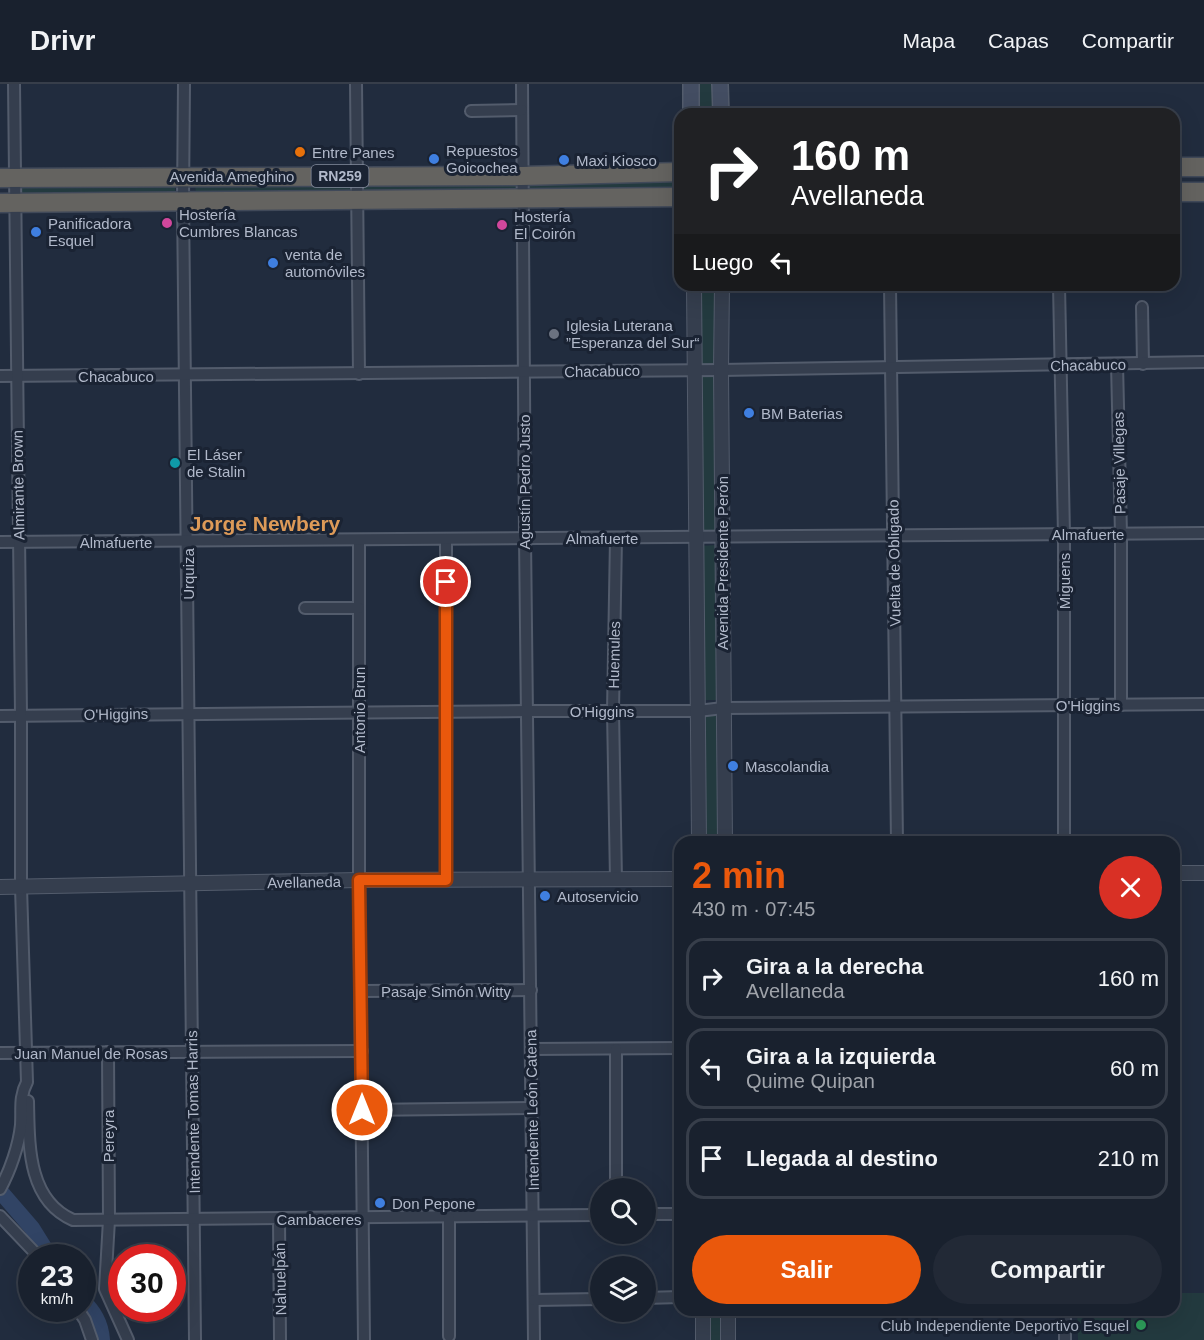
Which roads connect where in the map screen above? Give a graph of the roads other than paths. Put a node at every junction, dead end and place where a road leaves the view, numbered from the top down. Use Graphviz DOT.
graph roads {
  1 [pos="14,84"];
  2 [pos="184,84"];
  3 [pos="356,84"];
  4 [pos="522,84"];
  5 [pos="691,84"];
  6 [pos="720,84"];
  7 [pos="691,108"];
  8 [pos="721,108"];
  9 [pos="522,110"];
  10 [pos="471,111"];
  11 [pos="1180,167"];
  12 [pos="1204,167"];
  13 [pos="674,172"];
  14 [pos="184,176"];
  15 [pos="357,176"];
  16 [pos="522,176"];
  17 [pos="7,178"];
  18 [pos="1180,192"];
  19 [pos="1204,192"];
  20 [pos="674,197"];
  21 [pos="522,199"];
  22 [pos="183,200"];
  23 [pos="357,201"];
  24 [pos="7,203"];
  25 [pos="694,291"];
  26 [pos="722,291"];
  27 [pos="890,291"];
  28 [pos="1059,291"];
  29 [pos="1142,307"];
  30 [pos="1204,362"];
  31 [pos="1117,364"];
  32 [pos="1143,364"];
  33 [pos="1061,366"];
  34 [pos="892,367"];
  35 [pos="694,369"];
  36 [pos="721,370"];
  37 [pos="524,372"];
  38 [pos="359,374"];
  39 [pos="186,375"];
  40 [pos="0,376"];
  41 [pos="17,376"];
  42 [pos="1204,533"];
  43 [pos="1121,534"];
  44 [pos="1064,535"];
  45 [pos="894,536"];
  46 [pos="696,537"];
  47 [pos="722,537"];
  48 [pos="525,538"];
  49 [pos="616,538"];
  50 [pos="446,539"];
  51 [pos="359,540"];
  52 [pos="188,541"];
  53 [pos="0,542"];
  54 [pos="19,542"];
  55 [pos="304,608"];
  56 [pos="359,608"];
  57 [pos="1063,704"];
  58 [pos="1204,704"];
  59 [pos="1121,705"];
  60 [pos="896,706"];
  61 [pos="723,708"];
  62 [pos="527,711"];
  63 [pos="613,711"];
  64 [pos="698,711"];
  65 [pos="359,712"];
  66 [pos="446,712"];
  67 [pos="189,713"];
  68 [pos="0,716"];
  69 [pos="21,716"];
  70 [pos="699,836"];
  71 [pos="725,836"];
  72 [pos="897,836"];
  73 [pos="1065,836"];
  74 [pos="1180,873"];
  75 [pos="1204,873"];
  76 [pos="616,879"];
  77 [pos="674,879"];
  78 [pos="359,880"];
  79 [pos="446,880"];
  80 [pos="530,880"];
  81 [pos="190,884"];
  82 [pos="0,887"];
  83 [pos="21,887"];
  84 [pos="531,990"];
  85 [pos="361,991"];
  86 [pos="674,1048"];
  87 [pos="531,1049"];
  88 [pos="616,1049"];
  89 [pos="362,1051"];
  90 [pos="108,1052"];
  91 [pos="192,1052"];
  92 [pos="0,1053"];
  93 [pos="26,1053"];
  94 [pos="27,1082"];
  95 [pos="532,1108"];
  96 [pos="362,1110"];
  97 [pos="616,1178"];
  98 [pos="2,1184"];
  99 [pos="656,1214"];
  100 [pos="674,1214"];
  101 [pos="590,1215"];
  102 [pos="0,1216"];
  103 [pos="533,1217"];
  104 [pos="362,1218"];
  105 [pos="449,1218"];
  106 [pos="279,1219"];
  107 [pos="109,1220"];
  108 [pos="195,1220"];
  109 [pos="27,1244"];
  110 [pos="674,1297"];
  111 [pos="656,1298"];
  112 [pos="590,1299"];
  113 [pos="534,1300"];
  114 [pos="703,1316"];
  115 [pos="728,1316"];
  116 [pos="1065,1316"];
  117 [pos="86,1322"];
  118 [pos="449,1336"];
  119 [pos="92,1340"];
  120 [pos="128,1340"];
  121 [pos="195,1340"];
  122 [pos="280,1340"];
  123 [pos="364,1340"];
  124 [pos="534,1340"];
  125 [pos="703,1340"];
  126 [pos="728,1340"];
  127 [pos="1065,1340"];
  1 -- 17 [label="street, Almirante Brown"];
  2 -- 14 [label="street, Urquiza"];
  3 -- 15 [label="street"];
  4 -- 9 [label="street, Agustín Pedro Justo"];
  5 -- 7 [label="main road"];
  6 -- 8 [label="main road"];
  9 -- 10 [label="street"];
  9 -- 16 [label="street, Agustín Pedro Justo"];
  11 -- 12 [label="highway"];
  13 -- 16 [label="highway, Avenida Ameghino / RN259"];
  14 -- 15 [label="highway, Avenida Ameghino / RN259"];
  14 -- 17 [label="highway, Avenida Ameghino / RN259"];
  14 -- 22 [label="street, Urquiza"];
  15 -- 16 [label="highway, Avenida Ameghino / RN259"];
  15 -- 23 [label="street"];
  16 -- 21 [label="street, Agustín Pedro Justo"];
  17 -- 24 [label="street, Almirante Brown"];
  18 -- 19 [label="highway"];
  20 -- 21 [label="highway, Avenida Ameghino / RN259"];
  21 -- 23 [label="highway, Avenida Ameghino / RN259"];
  21 -- 37 [label="street, Agustín Pedro Justo"];
  22 -- 23 [label="highway, Avenida Ameghino / RN259"];
  22 -- 24 [label="highway, Avenida Ameghino / RN259"];
  22 -- 39 [label="street, Urquiza"];
  23 -- 38 [label="street"];
  24 -- 41 [label="street, Almirante Brown"];
  25 -- 35 [label="street, Avenida Presidente Perón"];
  26 -- 36 [label="street, Avenida Presidente Perón"];
  27 -- 34 [label="street, Vuelta de Obligado"];
  28 -- 33 [label="street, Miguens"];
  29 -- 32 [label="street"];
  30 -- 32 [label="street, Chacabuco"];
  31 -- 32 [label="street, Chacabuco"];
  31 -- 33 [label="street, Chacabuco"];
  31 -- 43 [label="street, Pasaje Villegas"];
  33 -- 34 [label="street, Chacabuco"];
  33 -- 44 [label="street, Miguens"];
  34 -- 36 [label="street, Chacabuco"];
  34 -- 45 [label="street, Vuelta de Obligado"];
  35 -- 36 [label="street, Chacabuco"];
  35 -- 37 [label="street, Chacabuco"];
  35 -- 46 [label="street, Avenida Presidente Perón"];
  36 -- 47 [label="street, Avenida Presidente Perón"];
  37 -- 38 [label="street, Chacabuco"];
  37 -- 48 [label="street, Agustín Pedro Justo"];
  38 -- 39 [label="street, Chacabuco"];
  39 -- 41 [label="street, Chacabuco"];
  39 -- 52 [label="street, Urquiza"];
  40 -- 41 [label="street, Chacabuco"];
  41 -- 54 [label="street, Almirante Brown"];
  42 -- 43 [label="street, Almafuerte"];
  43 -- 44 [label="street, Almafuerte"];
  43 -- 59 [label="street, Pasaje Villegas"];
  44 -- 45 [label="street, Almafuerte"];
  44 -- 57 [label="street, Miguens"];
  45 -- 47 [label="street, Almafuerte"];
  45 -- 60 [label="street, Vuelta de Obligado"];
  46 -- 47 [label="street, Almafuerte"];
  46 -- 49 [label="street, Almafuerte"];
  46 -- 64 [label="street, Avenida Presidente Perón"];
  47 -- 61 [label="street, Avenida Presidente Perón"];
  48 -- 49 [label="street, Almafuerte"];
  48 -- 50 [label="street, Almafuerte"];
  48 -- 62 [label="street, Agustín Pedro Justo"];
  49 -- 63 [label="street, Huemules"];
  50 -- 51 [label="street, Almafuerte"];
  50 -- 66 [label="street"];
  51 -- 52 [label="street, Almafuerte"];
  51 -- 56 [label="street, Antonio Brun"];
  52 -- 54 [label="street, Almafuerte"];
  52 -- 67 [label="street, Urquiza"];
  53 -- 54 [label="street, Almafuerte"];
  54 -- 69 [label="street, Almirante Brown"];
  55 -- 56 [label="street"];
  56 -- 65 [label="street, Antonio Brun"];
  57 -- 59 [label="street, O'Higgins"];
  57 -- 60 [label="street, O'Higgins"];
  57 -- 73 [label="street, Miguens"];
  58 -- 59 [label="street, O'Higgins"];
  60 -- 61 [label="street, O'Higgins"];
  60 -- 72 [label="street, Vuelta de Obligado"];
  61 -- 64 [label="street, O'Higgins"];
  61 -- 71 [label="street, Avenida Presidente Perón"];
  62 -- 63 [label="street, O'Higgins"];
  62 -- 66 [label="street, O'Higgins"];
  62 -- 80 [label="street, Agustín Pedro Justo"];
  63 -- 64 [label="street, O'Higgins"];
  63 -- 76 [label="street, Huemules"];
  64 -- 70 [label="street, Avenida Presidente Perón"];
  65 -- 66 [label="street, O'Higgins"];
  65 -- 67 [label="street, O'Higgins"];
  65 -- 78 [label="street, Antonio Brun"];
  66 -- 79 [label="street"];
  67 -- 69 [label="street, O'Higgins"];
  67 -- 81 [label="street, Urquiza"];
  68 -- 69 [label="street, O'Higgins"];
  69 -- 83 [label="street, Almirante Brown"];
  74 -- 75 [label="street"];
  76 -- 77 [label="street, Avellaneda"];
  76 -- 80 [label="street, Avellaneda"];
  78 -- 79 [label="street, Avellaneda"];
  78 -- 81 [label="street, Avellaneda"];
  78 -- 85 [label="street, Antonio Brun"];
  79 -- 80 [label="street, Avellaneda"];
  80 -- 84 [label="street, Intendente León Catena"];
  81 -- 83 [label="street, Avellaneda"];
  81 -- 91 [label="street, Intendente Tomas Harris"];
  82 -- 83 [label="street, Avellaneda"];
  83 -- 93 [label="street, Almirante Brown"];
  84 -- 85 [label="street, Pasaje Simón Witty"];
  84 -- 87 [label="street, Intendente León Catena"];
  85 -- 89 [label="street, Antonio Brun"];
  86 -- 88 [label="street"];
  87 -- 88 [label="street"];
  87 -- 95 [label="street, Intendente León Catena"];
  88 -- 97 [label="street"];
  89 -- 91 [label="street, Juan Manuel de Rosas"];
  89 -- 96 [label="street, Antonio Brun"];
  90 -- 91 [label="street, Juan Manuel de Rosas"];
  90 -- 93 [label="street, Juan Manuel de Rosas"];
  90 -- 107 [label="street, Pereyra"];
  91 -- 108 [label="street, Intendente Tomas Harris"];
  92 -- 93 [label="street, Juan Manuel de Rosas"];
  93 -- 94 [label="street, Almirante Brown"];
  94 -- 98 [label="street"];
  94 -- 107 [label="street, Cambaceres"];
  95 -- 96 [label="street"];
  95 -- 103 [label="street, Intendente León Catena"];
  96 -- 104 [label="street, Antonio Brun"];
  99 -- 100 [label="street"];
  101 -- 103 [label="street, Cambaceres"];
  102 -- 109 [label="street"];
  103 -- 105 [label="street, Cambaceres"];
  103 -- 113 [label="street, Intendente León Catena"];
  104 -- 105 [label="street, Cambaceres"];
  104 -- 106 [label="street, Cambaceres"];
  104 -- 123 [label="street, Antonio Brun"];
  105 -- 118 [label="street"];
  106 -- 108 [label="street, Cambaceres"];
  106 -- 122 [label="street, Nahuelpán"];
  107 -- 108 [label="street, Cambaceres"];
  107 -- 120 [label="street, Pereyra"];
  108 -- 121 [label="street, Intendente Tomas Harris"];
  110 -- 111 [label="street"];
  112 -- 113 [label="street"];
  113 -- 124 [label="street, Intendente León Catena"];
  114 -- 125 [label="street"];
  115 -- 126 [label="street"];
  116 -- 127 [label="street"];
  117 -- 119 [label="street"];
}
